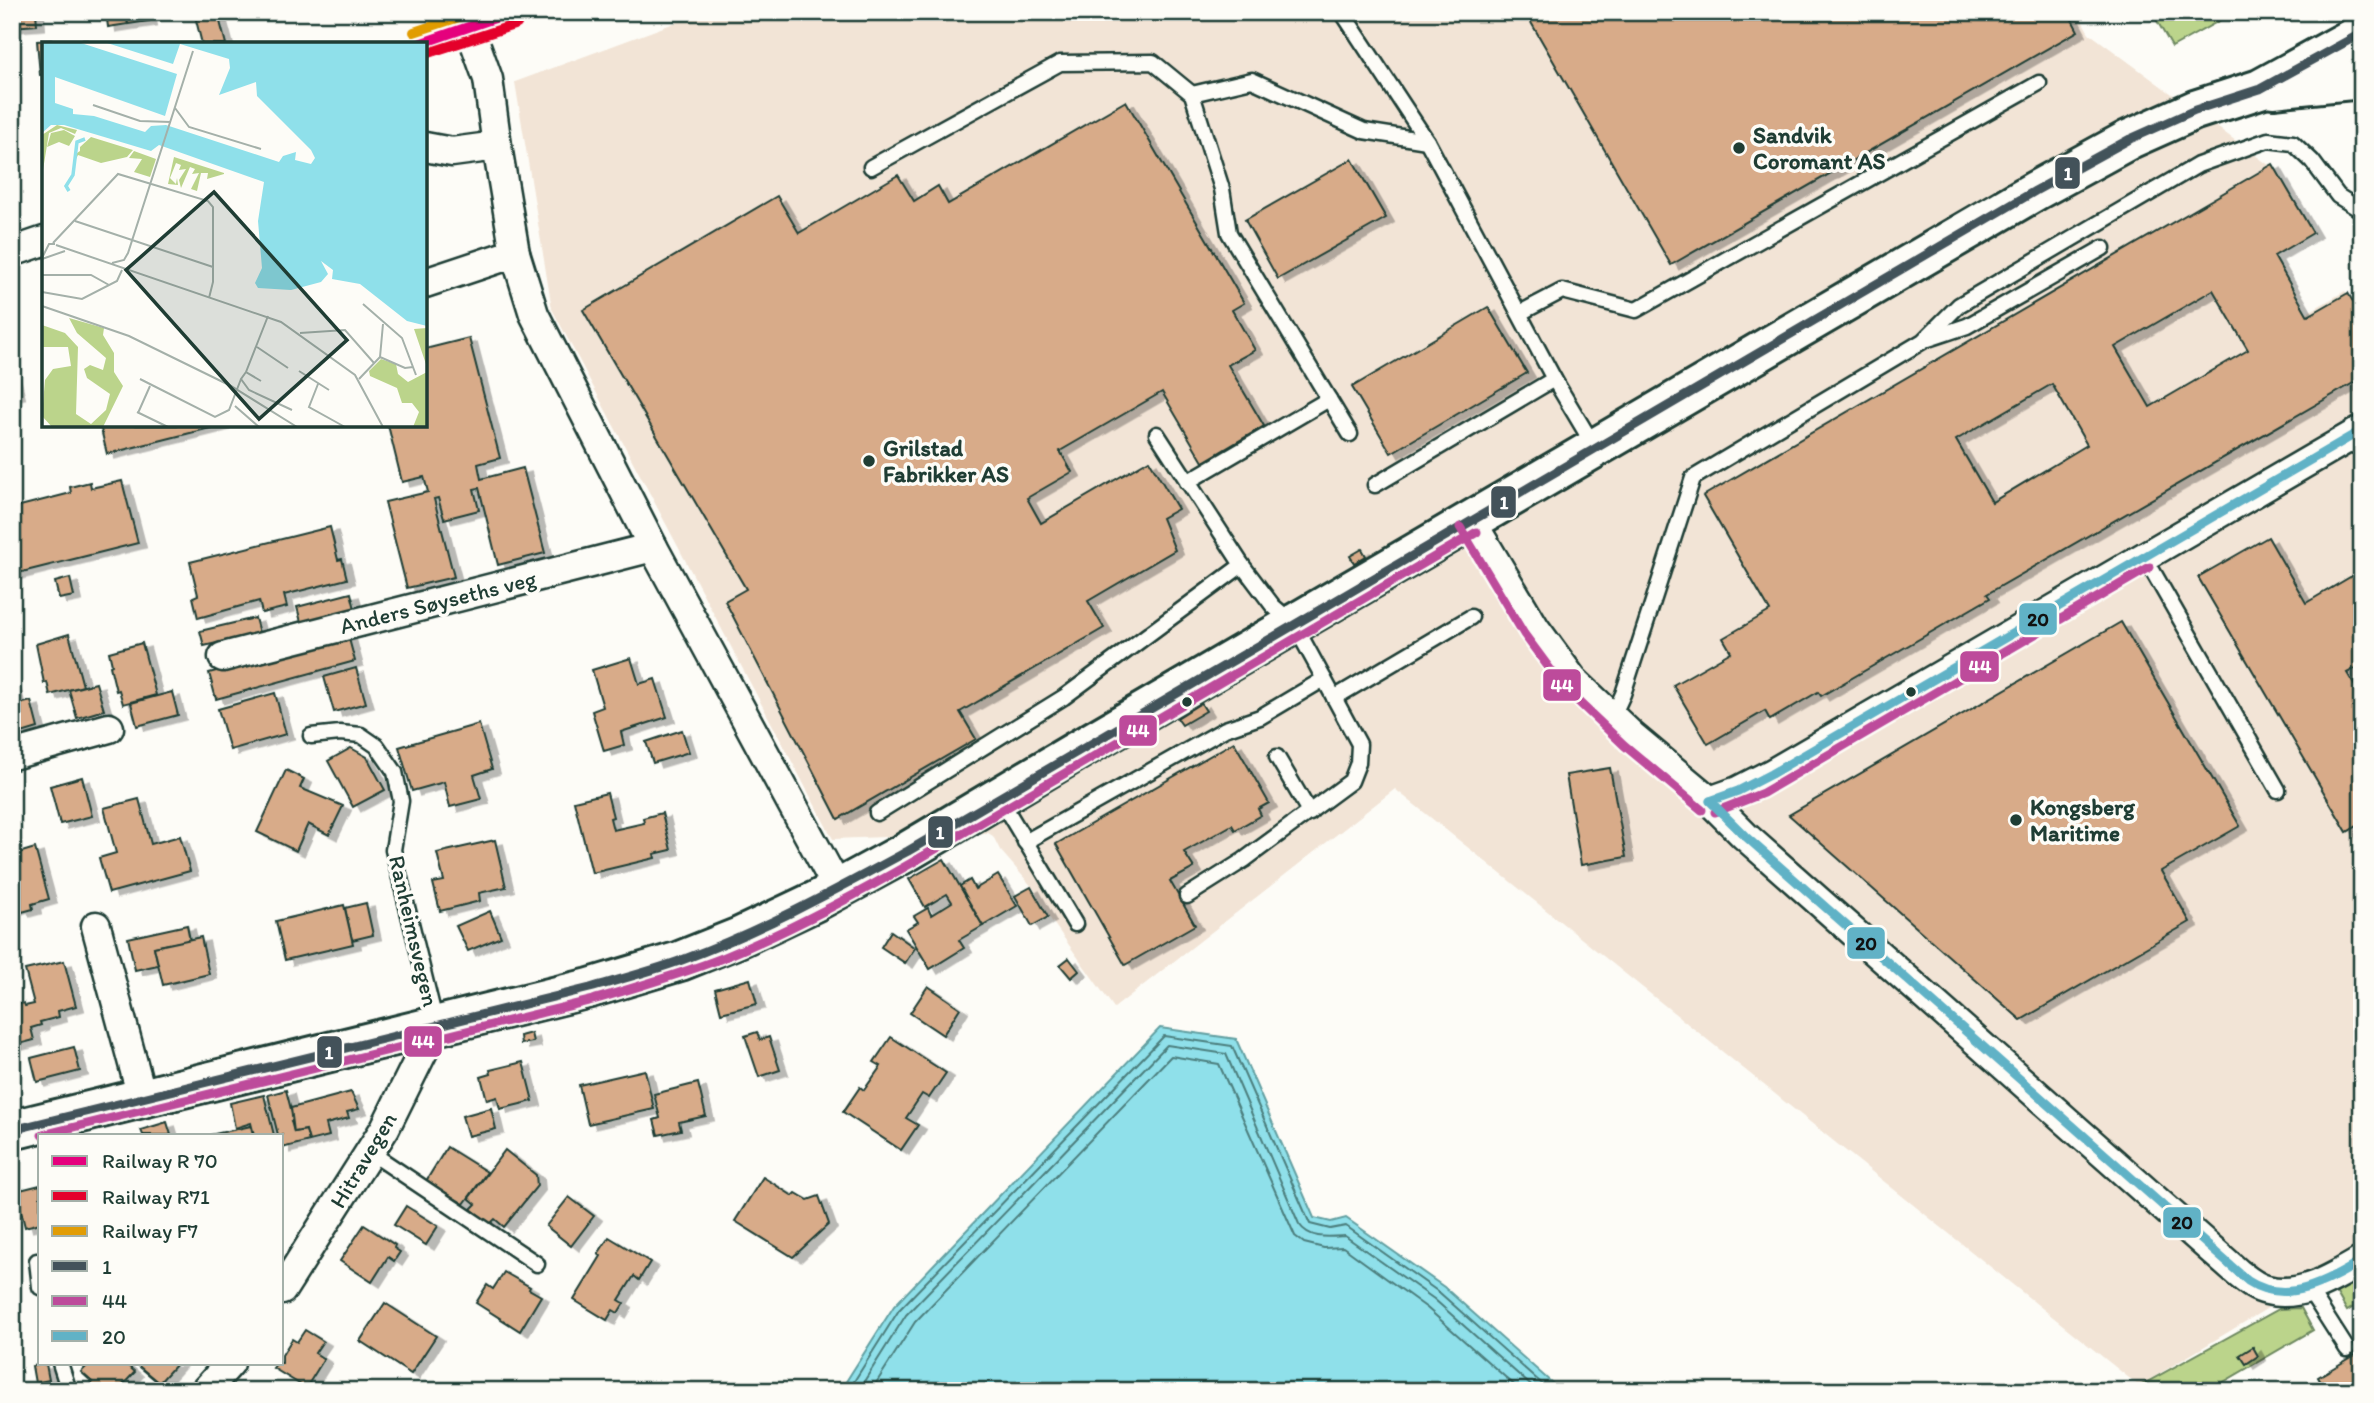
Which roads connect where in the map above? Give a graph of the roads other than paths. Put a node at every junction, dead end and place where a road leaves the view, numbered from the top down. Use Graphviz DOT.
graph roads {
  1 [pos="464,12"];
  2 [pos="1342,12"];
  3 [pos="2362,33"];
  4 [pos="2362,79"];
  5 [pos="2039,83"];
  6 [pos="2260,89"];
  7 [pos="1192,94"];
  8 [pos="1427,141"];
  9 [pos="427,146"];
  10 [pos="497,146"];
  11 [pos="871,167"];
  12 [pos="2362,211"];
  13 [pos="42,242"];
  14 [pos="2103,248"];
  15 [pos="12,252"];
  16 [pos="515,253"];
  17 [pos="427,282"];
  18 [pos="1520,313"];
  19 [pos="1923,341"];
  20 [pos="1554,379"];
  21 [pos="1329,399"];
  22 [pos="2362,430"];
  23 [pos="1157,434"];
  24 [pos="1350,434"];
  25 [pos="1596,449"];
  26 [pos="1187,482"];
  27 [pos="1375,485"];
  28 [pos="1471,521"];
  29 [pos="653,547"];
  30 [pos="2144,556"];
  31 [pos="1242,565"];
  32 [pos="1471,617"];
  33 [pos="1294,624"];
  34 [pos="223,657"];
  35 [pos="1324,678"];
  36 [pos="1334,698"];
  37 [pos="1613,716"];
  38 [pos="109,728"];
  39 [pos="311,736"];
  40 [pos="12,755"];
  41 [pos="1277,757"];
  42 [pos="2278,790"];
  43 [pos="1000,798"];
  44 [pos="1710,801"];
  45 [pos="877,813"];
  46 [pos="1310,813"];
  47 [pos="1025,842"];
  48 [pos="838,889"];
  49 [pos="1187,896"];
  50 [pos="1075,924"];
  51 [pos="96,926"];
  52 [pos="436,1025"];
  53 [pos="142,1097"];
  54 [pos="12,1130"];
  55 [pos="370,1152"];
  56 [pos="37,1261"];
  57 [pos="2362,1261"];
  58 [pos="537,1264"];
  59 [pos="38,1270"];
  60 [pos="284,1287"];
  61 [pos="2308,1288"];
  62 [pos="2347,1349"];
  63 [pos="60,1364"];
  64 [pos="229,1364"];
  65 [pos="69,1391"];
  66 [pos="205,1391"];
  1 -- 10 [label="street"];
  2 -- 8 [label="lane"];
  3 -- 6 [label="street, Ranheimsvegen"];
  4 -- 6 [label="street, Ranheimsvegen"];
  5 -- 18 [label="lane"];
  6 -- 25 [label="street, Ranheimsvegen"];
  7 -- 8 [label="lane"];
  7 -- 11 [label="lane"];
  7 -- 21 [label="lane"];
  8 -- 18 [label="lane"];
  9 -- 10 [label="street"];
  10 -- 16 [label="street"];
  12 -- 19 [label="lane"];
  13 -- 15 [label="street"];
  14 -- 19 [label="lane"];
  16 -- 17 [label="street"];
  16 -- 29 [label="street"];
  18 -- 20 [label="lane"];
  19 -- 37 [label="lane"];
  20 -- 25 [label="lane"];
  20 -- 27 [label="lane"];
  21 -- 24 [label="lane"];
  21 -- 26 [label="lane"];
  22 -- 30 [label="street"];
  23 -- 26 [label="lane"];
  25 -- 28 [label="street, Ranheimsvegen"];
  26 -- 31 [label="lane"];
  28 -- 33 [label="street, Ranheimsvegen"];
  28 -- 37 [label="street"];
  29 -- 34 [label="street, Anders Søyseths veg"];
  29 -- 48 [label="street"];
  30 -- 42 [label="lane"];
  30 -- 44 [label="street"];
  31 -- 33 [label="lane"];
  31 -- 45 [label="lane"];
  32 -- 36 [label="lane"];
  33 -- 35 [label="lane"];
  33 -- 43 [label="street, Ranheimsvegen"];
  35 -- 36 [label="lane"];
  35 -- 47 [label="lane"];
  36 -- 46 [label="lane"];
  37 -- 44 [label="street"];
  38 -- 40 [label="street"];
  39 -- 52 [label="lane, Ranheimsvegen"];
  41 -- 46 [label="lane"];
  43 -- 47 [label="lane"];
  43 -- 48 [label="street, Ranheimsvegen"];
  44 -- 61 [label="street"];
  46 -- 49 [label="lane"];
  47 -- 50 [label="lane"];
  48 -- 52 [label="street, Ranheimsvegen"];
  51 -- 53 [label="street"];
  52 -- 53 [label="street, Ranheimsvegen"];
  52 -- 55 [label="street, Hitravegen"];
  53 -- 54 [label="street, Ranheimsvegen"];
  55 -- 58 [label="lane"];
  55 -- 60 [label="street, Hitravegen"];
  56 -- 59 [label="lane"];
  57 -- 61 [label="street"];
  61 -- 62 [label="lane"];
  63 -- 65 [label="lane"];
  64 -- 66 [label="street"];
}
